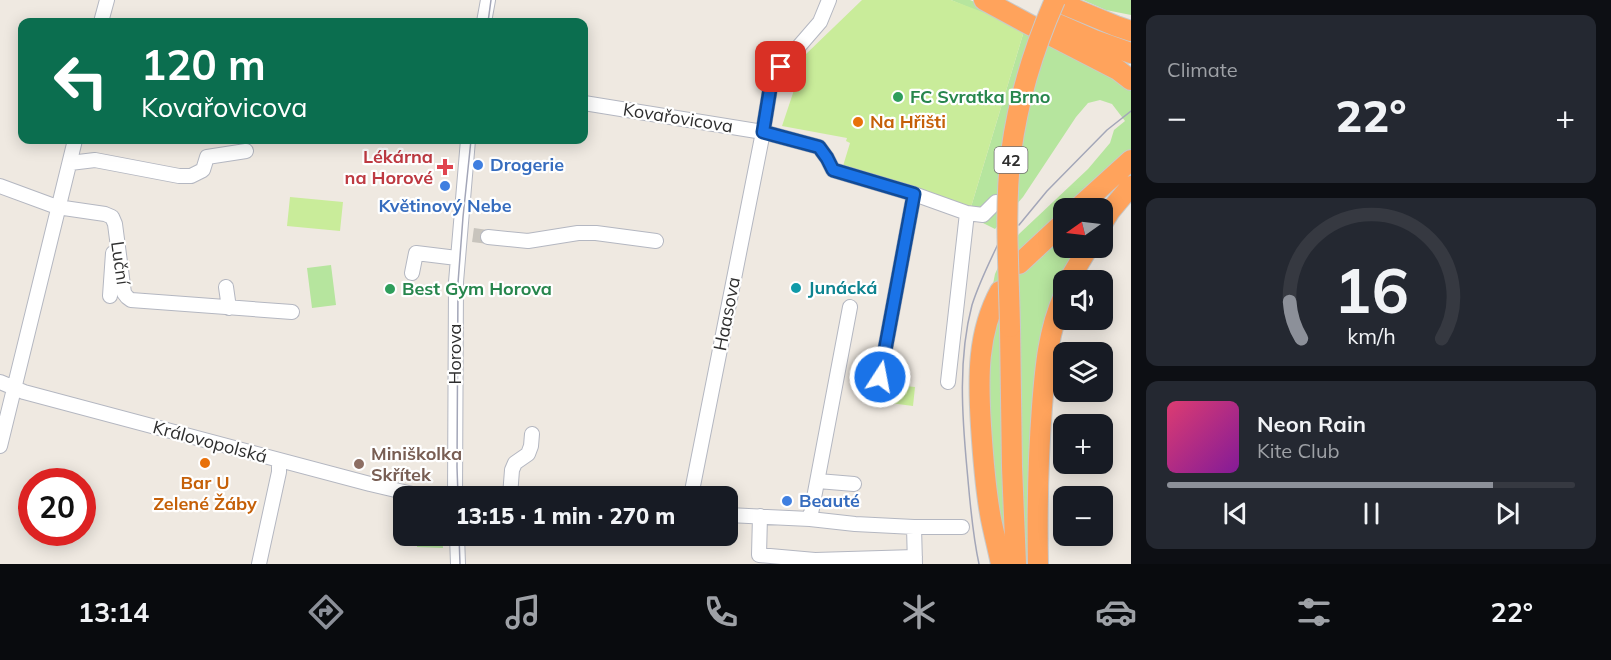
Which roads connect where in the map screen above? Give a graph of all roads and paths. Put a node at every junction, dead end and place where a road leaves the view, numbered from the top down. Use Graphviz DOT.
graph roads {
  1 [pos="106,0"];
  2 [pos="488,0"];
  3 [pos="829,0"];
  4 [pos="984,0"];
  5 [pos="996,0"];
  6 [pos="1059,2"];
  7 [pos="1012,7"];
  8 [pos="102,18"];
  9 [pos="485,18"];
  10 [pos="1044,25"];
  11 [pos="1126,28"];
  12 [pos="1131,53"];
  13 [pos="1109,66"];
  14 [pos="1131,75"];
  15 [pos="1131,80"];
  16 [pos="588,104"];
  17 [pos="763,132"];
  18 [pos="74,144"];
  19 [pos="75,144"];
  20 [pos="468,144"];
  21 [pos="246,151"];
  22 [pos="95,160"];
  23 [pos="1131,160"];
  24 [pos="70,163"];
  25 [pos="0,186"];
  26 [pos="1131,186"];
  27 [pos="914,194"];
  28 [pos="1124,197"];
  29 [pos="1089,198"];
  30 [pos="996,202"];
  31 [pos="57,207"];
  32 [pos="1113,210"];
  33 [pos="967,213"];
  34 [pos="115,224"];
  35 [pos="1053,231"];
  36 [pos="488,237"];
  37 [pos="656,241"];
  38 [pos="457,258"];
  39 [pos="1019,264"];
  40 [pos="412,273"];
  41 [pos="226,287"];
  42 [pos="1000,291"];
  43 [pos="110,296"];
  44 [pos="850,307"];
  45 [pos="229,308"];
  46 [pos="292,312"];
  47 [pos="1053,324"];
  48 [pos="880,377"];
  49 [pos="0,382"];
  50 [pos="948,382"];
  51 [pos="14,389"];
  52 [pos="532,434"];
  53 [pos="0,447"];
  54 [pos="279,460"];
  55 [pos="818,481"];
  56 [pos="854,484"];
  57 [pos="455,486"];
  58 [pos="511,486"];
  59 [pos="693,486"];
  60 [pos="393,489"];
  61 [pos="738,515"];
  62 [pos="760,516"];
  63 [pos="810,519"];
  64 [pos="914,527"];
  65 [pos="962,528"];
  66 [pos="457,546"];
  67 [pos="915,560"];
  68 [pos="815,562"];
  69 [pos="259,564"];
  70 [pos="458,564"];
  71 [pos="1001,564"];
  72 [pos="1016,564"];
  73 [pos="1038,564"];
  1 -- 8 [label="street"];
  2 -- 9 [label="street"];
  3 -- 17 [label="street, Haasova"];
  4 -- 7 [label="highway"];
  5 -- 7 [label="highway"];
  6 -- 11 [label="highway, 42"];
  6 -- 72 [label="highway, 42, bridge"];
  7 -- 10 [label="highway"];
  10 -- 12 [label="highway"];
  10 -- 13 [label="highway"];
  13 -- 14 [label="highway"];
  13 -- 15 [label="highway"];
  16 -- 17 [label="street, Kovařovicova"];
  17 -- 27 [label="street, Kovařovicova"];
  17 -- 59 [label="street, Haasova"];
  18 -- 24 [label="street"];
  19 -- 22 [label="street"];
  20 -- 38 [label="street, Horova"];
  21 -- 22 [label="street"];
  22 -- 24 [label="street"];
  23 -- 29 [label="highway"];
  24 -- 31 [label="street"];
  25 -- 31 [label="street, Luční"];
  26 -- 28 [label="highway"];
  27 -- 33 [label="street, Kovařovicova"];
  27 -- 48 [label="street"];
  28 -- 32 [label="highway"];
  30 -- 33 [label="street"];
  31 -- 34 [label="street, Luční"];
  31 -- 51 [label="street"];
  33 -- 50 [label="street"];
  34 -- 43 [label="street"];
  34 -- 45 [label="street, Luční"];
  35 -- 39 [label="highway"];
  36 -- 37 [label="street"];
  38 -- 40 [label="street"];
  38 -- 57 [label="street, Horova"];
  41 -- 45 [label="street"];
  42 -- 71 [label="highway"];
  44 -- 55 [label="street"];
  45 -- 46 [label="street, Luční"];
  47 -- 73 [label="highway"];
  49 -- 51 [label="street, Královopolská"];
  51 -- 53 [label="street"];
  51 -- 54 [label="street, Královopolská"];
  52 -- 58 [label="street"];
  54 -- 60 [label="street, Královopolská"];
  54 -- 69 [label="street"];
  55 -- 56 [label="street"];
  55 -- 63 [label="street"];
  61 -- 62 [label="street"];
  62 -- 63 [label="street"];
  62 -- 68 [label="street"];
  63 -- 64 [label="street"];
  64 -- 65 [label="street"];
  64 -- 67 [label="street"];
  66 -- 70 [label="street"];
  67 -- 68 [label="street"];
}
